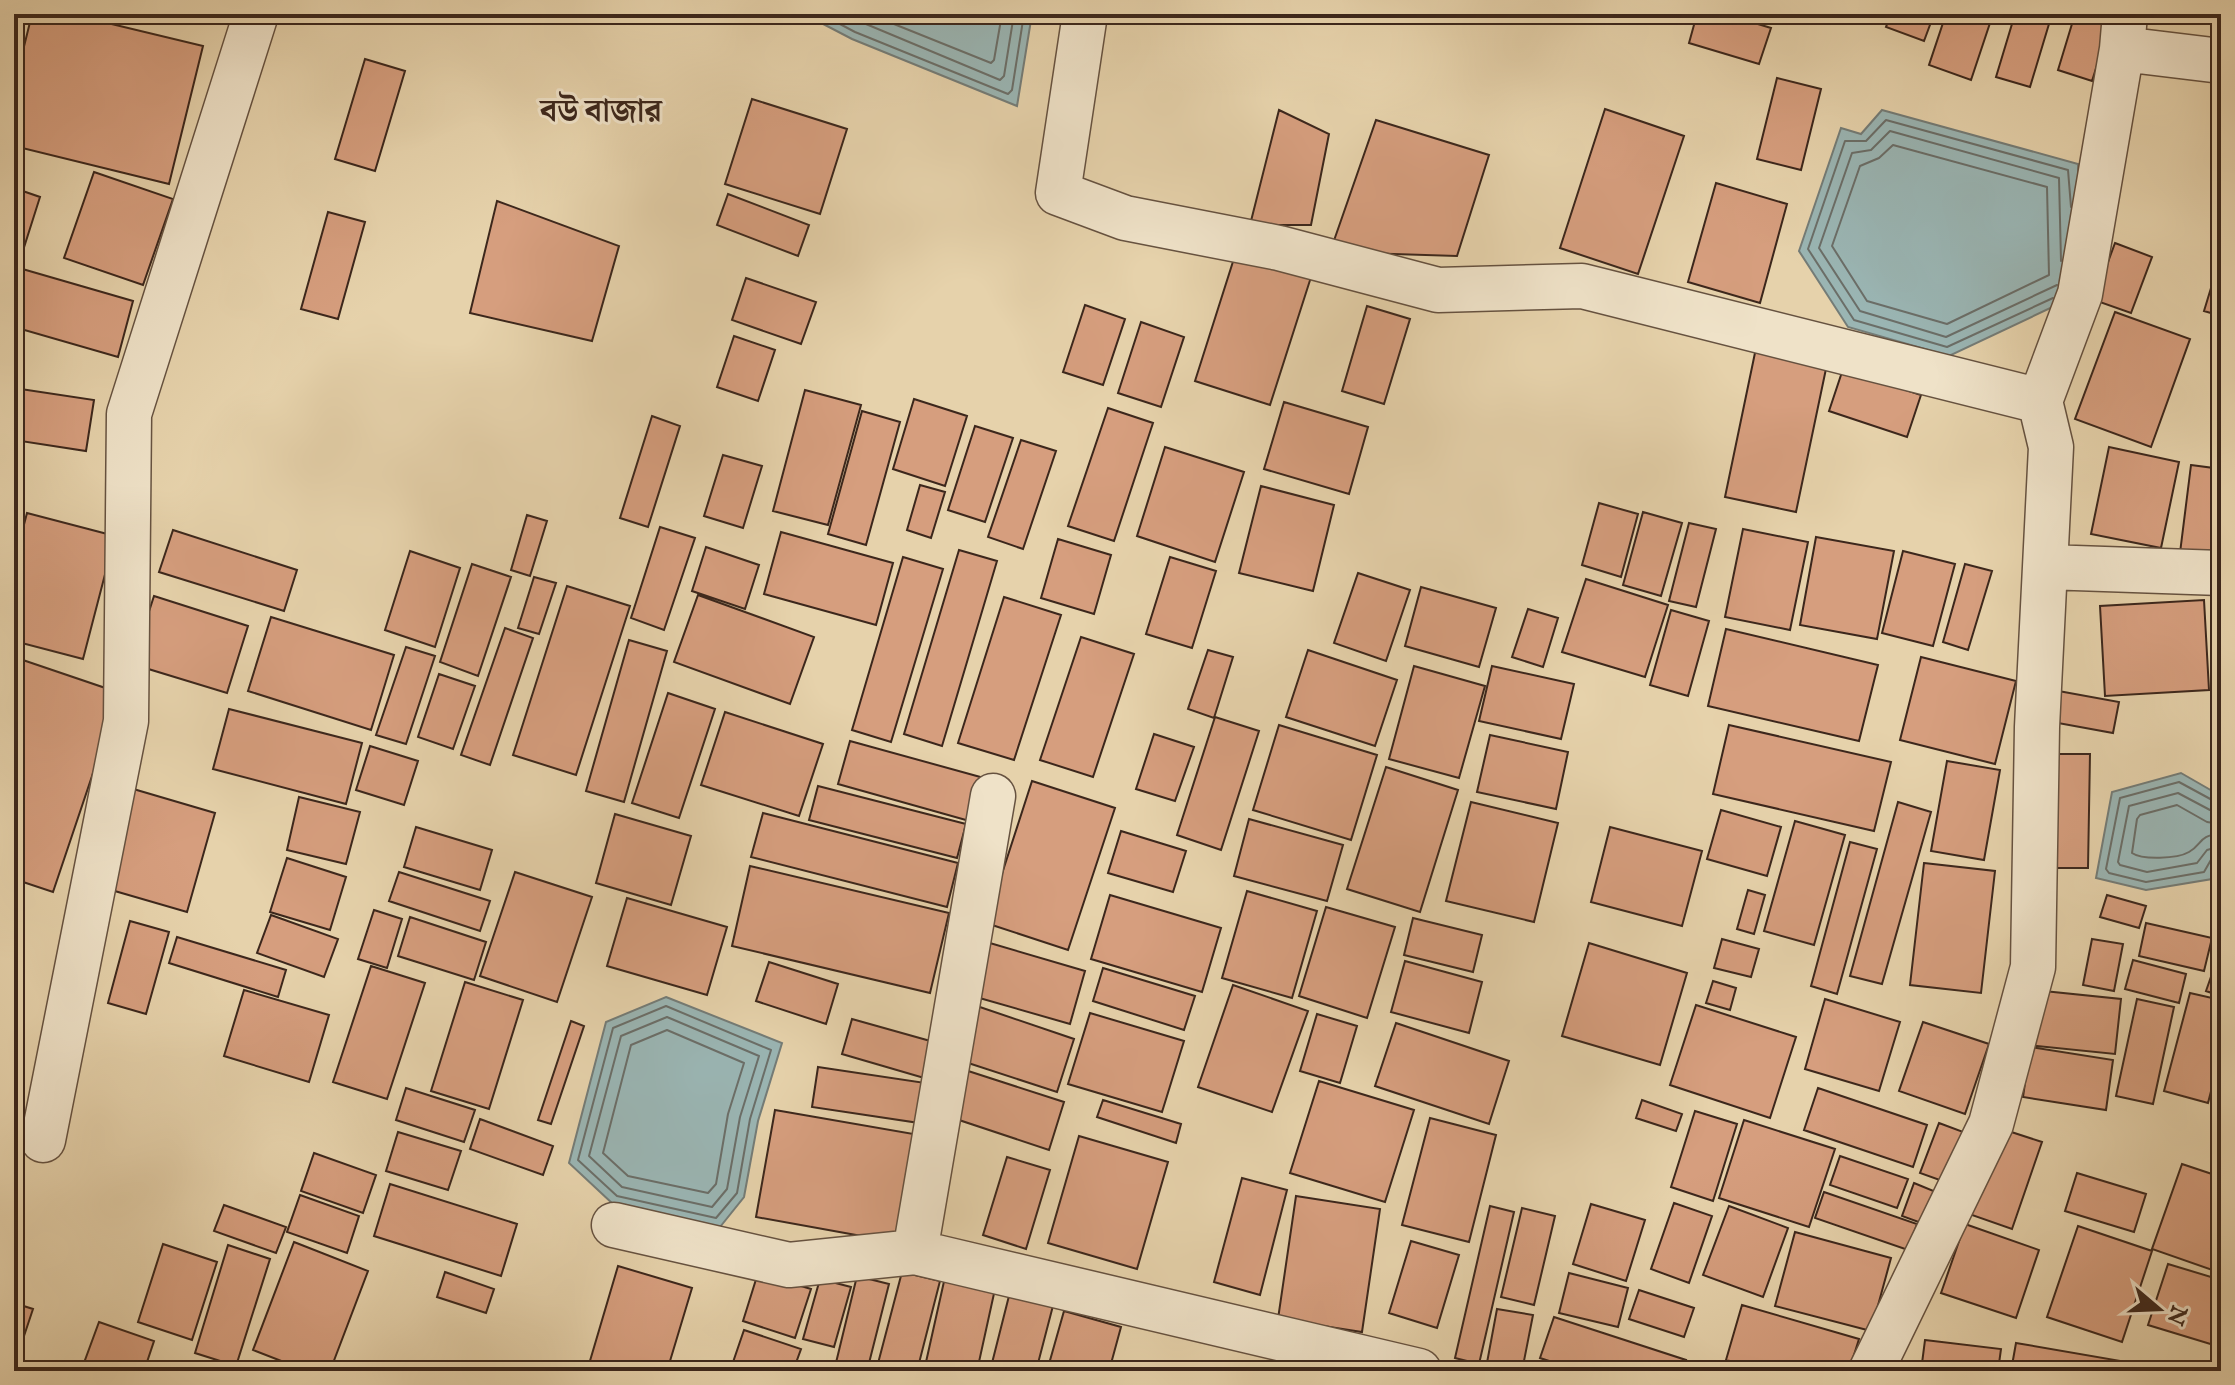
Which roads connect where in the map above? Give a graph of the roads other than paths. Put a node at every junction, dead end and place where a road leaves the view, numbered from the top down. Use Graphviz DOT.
graph roads {
  1 [pos="256,14"];
  2 [pos="1085,14"];
  3 [pos="2124,32"];
  4 [pos="2221,61"];
  5 [pos="2040,401"];
  6 [pos="2046,567"];
  7 [pos="2221,573"];
  8 [pos="993,796"];
  9 [pos="43,1140"];
  10 [pos="614,1225"];
  11 [pos="915,1252"];
  12 [pos="1419,1371"];
  13 [pos="1871,1371"];
  1 -- 9 [label="street"];
  2 -- 5 [label="street"];
  3 -- 4 [label="street"];
  3 -- 5 [label="street"];
  5 -- 6 [label="street"];
  6 -- 7 [label="street"];
  6 -- 13 [label="street"];
  8 -- 11 [label="street"];
  10 -- 11 [label="street"];
  11 -- 12 [label="street"];
}
